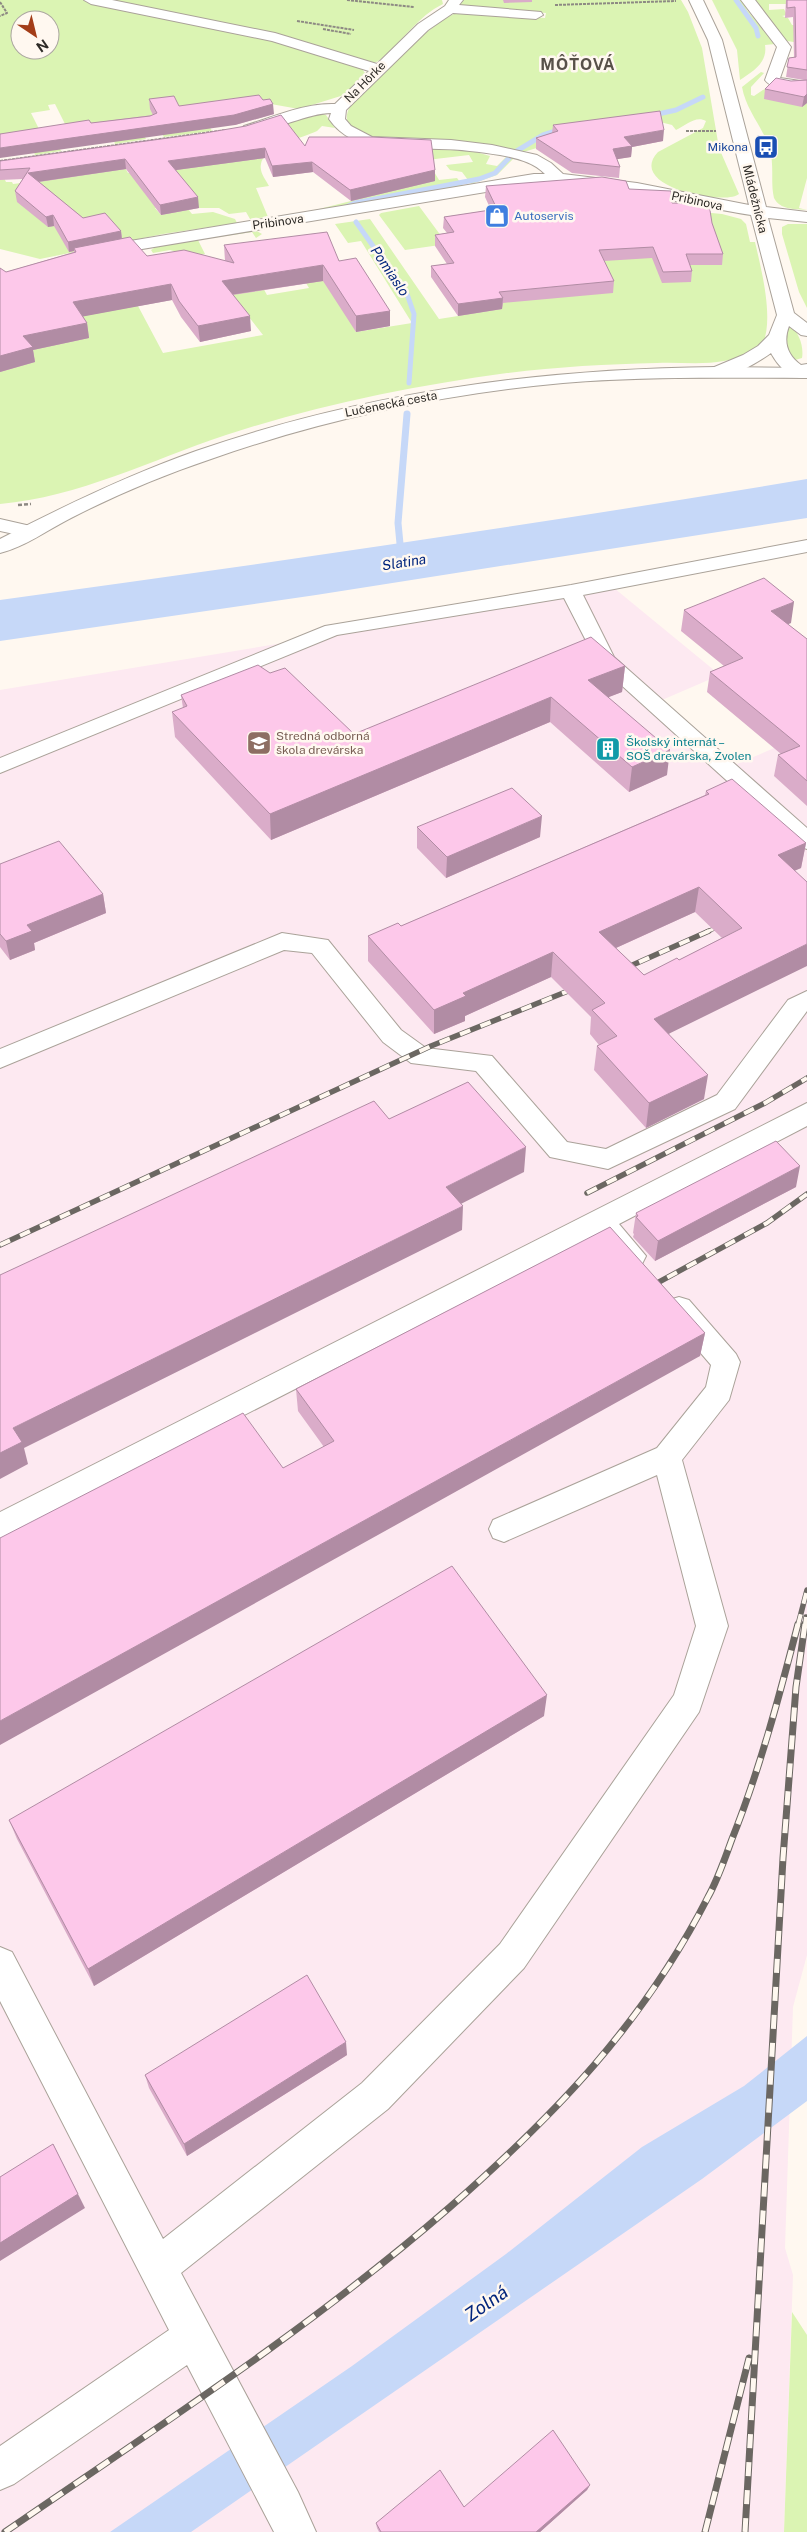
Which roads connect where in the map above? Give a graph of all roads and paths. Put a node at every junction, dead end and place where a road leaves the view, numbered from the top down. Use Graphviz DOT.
graph roads {
  1 [pos="91,0"];
  2 [pos="347,0"];
  3 [pos="696,0"];
  4 [pos="748,0"];
  5 [pos="670,1"];
  6 [pos="0,2"];
  7 [pos="650,2"];
  8 [pos="453,4"];
  9 [pos="418,7"];
  10 [pos="536,15"];
  11 [pos="0,16"];
  12 [pos="377,69"];
  13 [pos="807,86"];
  14 [pos="339,109"];
  15 [pos="686,131"];
  16 [pos="717,131"];
  17 [pos="235,132"];
  18 [pos="0,161"];
  19 [pos="558,179"];
  20 [pos="759,214"];
  21 [pos="807,218"];
  22 [pos="87,253"];
  23 [pos="786,315"];
  24 [pos="806,332"];
  25 [pos="776,337"];
  26 [pos="718,372"];
  27 [pos="805,372"];
  28 [pos="0,525"];
  29 [pos="28,531"];
  30 [pos="807,546"];
  31 [pos="0,547"];
  32 [pos="571,591"];
  33 [pos="0,766"];
  34 [pos="807,841"];
  35 [pos="807,1000"];
  36 [pos="0,1059"];
  37 [pos="807,1113"];
  38 [pos="600,1220"];
  39 [pos="667,1457"];
  40 [pos="0,1527"];
  41 [pos="504,1529"];
  42 [pos="0,1964"];
  43 [pos="157,2268"];
  44 [pos="193,2337"];
  45 [pos="0,2470"];
  46 [pos="290,2519"];
  1 -- 12 [label="street"];
  2 -- 9 [label="path"];
  3 -- 20 [label="street, Mládežnícka"];
  4 -- 13 [label="street"];
  5 -- 7 [label="path"];
  6 -- 11 [label="path"];
  8 -- 10 [label="street, Na Hôrke"];
  8 -- 12 [label="street, Na Hôrke"];
  12 -- 14 [label="street, Na Hôrke"];
  14 -- 17 [label="street, Na Hôrke"];
  14 -- 19 [label="street"];
  15 -- 16 [label="path"];
  17 -- 18 [label="path"];
  19 -- 20 [label="street, Pribinova"];
  19 -- 22 [label="street, Pribinova"];
  20 -- 21 [label="street, Pribinova"];
  20 -- 23 [label="street, Mládežnícka"];
  23 -- 24 [label="street"];
  23 -- 25 [label="street"];
  25 -- 26 [label="street"];
  25 -- 27 [label="street"];
  26 -- 27 [label="street, Lučenecká cesta"];
  26 -- 29 [label="street, Lučenecká cesta"];
  28 -- 29 [label="street"];
  29 -- 31 [label="street, Lučenecká cesta"];
  30 -- 32 [label="street"];
  32 -- 33 [label="street"];
  32 -- 34 [label="street"];
  35 -- 36 [label="street"];
  37 -- 38 [label="street"];
  38 -- 39 [label="street"];
  38 -- 40 [label="street"];
  39 -- 41 [label="street"];
  39 -- 43 [label="street"];
  42 -- 43 [label="street"];
  43 -- 44 [label="street"];
  44 -- 45 [label="street"];
  44 -- 46 [label="street"];
}
